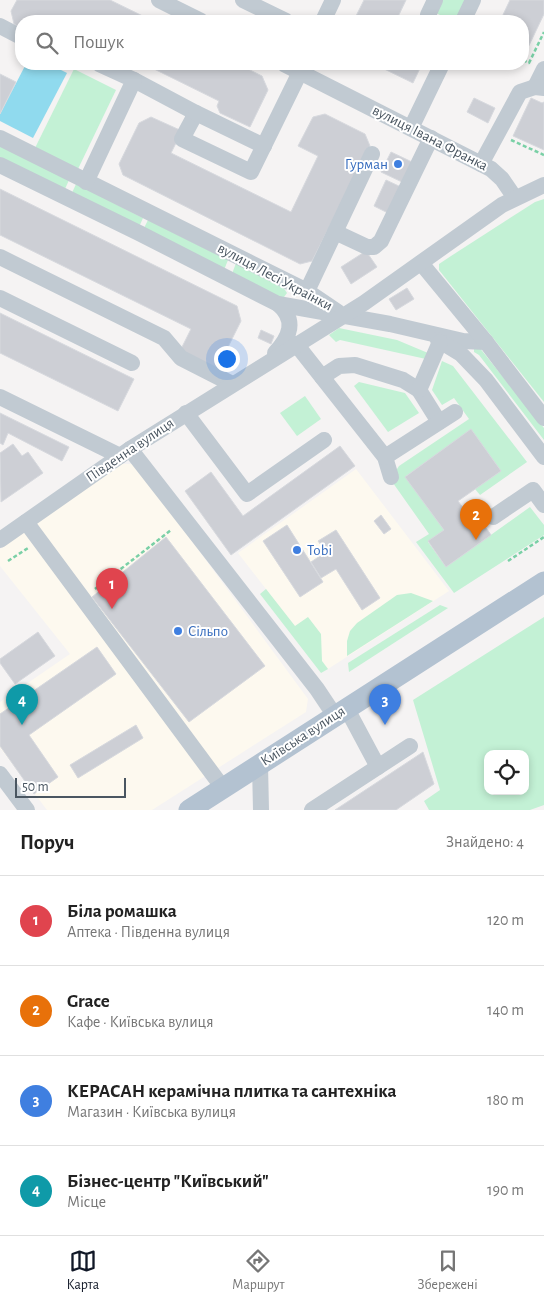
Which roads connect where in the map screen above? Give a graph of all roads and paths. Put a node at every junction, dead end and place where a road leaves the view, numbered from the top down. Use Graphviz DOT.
graph roads {
  1 [pos="159,0"];
  2 [pos="243,0"];
  3 [pos="333,0"];
  4 [pos="435,0"];
  5 [pos="473,0"];
  6 [pos="189,15"];
  7 [pos="274,15"];
  8 [pos="326,15"];
  9 [pos="428,15"];
  10 [pos="466,15"];
  11 [pos="0,26"];
  12 [pos="544,32"];
  13 [pos="15,34"];
  14 [pos="529,63"];
  15 [pos="544,69"];
  16 [pos="112,70"];
  17 [pos="301,70"];
  18 [pos="306,70"];
  19 [pos="439,70"];
  20 [pos="134,80"];
  21 [pos="540,87"];
  22 [pos="196,112"];
  23 [pos="411,128"];
  24 [pos="0,138"];
  25 [pos="431,138"];
  26 [pos="507,138"];
  27 [pos="264,146"];
  28 [pos="372,154"];
  29 [pos="544,155"];
  30 [pos="481,164"];
  31 [pos="0,165"];
  32 [pos="86,182"];
  33 [pos="544,185"];
  34 [pos="515,198"];
  35 [pos="335,232"];
  36 [pos="0,257"];
  37 [pos="421,263"];
  38 [pos="290,283"];
  39 [pos="306,291"];
  40 [pos="0,298"];
  41 [pos="278,304"];
  42 [pos="345,316"];
  43 [pos="434,338"];
  44 [pos="486,342"];
  45 [pos="296,344"];
  46 [pos="132,363"];
  47 [pos="263,364"];
  48 [pos="322,377"];
  49 [pos="232,384"];
  50 [pos="419,390"];
  51 [pos="1,401"];
  52 [pos="455,412"];
  53 [pos="186,413"];
  54 [pos="544,418"];
  55 [pos="439,422"];
  56 [pos="324,440"];
  57 [pos="125,452"];
  58 [pos="385,457"];
  59 [pos="544,457"];
  60 [pos="391,477"];
  61 [pos="544,505"];
  62 [pos="493,517"];
  63 [pos="26,522"];
  64 [pos="171,530"];
  65 [pos="544,537"];
  66 [pos="0,540"];
  67 [pos="29,547"];
  68 [pos="8,561"];
  69 [pos="508,561"];
  70 [pos="544,582"];
  71 [pos="82,598"];
  72 [pos="341,713"];
  73 [pos="410,746"];
  74 [pos="260,765"];
  75 [pos="378,767"];
  76 [pos="0,774"];
  77 [pos="224,788"];
  78 [pos="27,810"];
  79 [pos="189,810"];
  80 [pos="261,810"];
  81 [pos="312,810"];
  1 -- 6 [label="street"];
  2 -- 7 [label="street"];
  3 -- 8 [label="street"];
  4 -- 9 [label="street"];
  5 -- 10 [label="street"];
  11 -- 13 [label="street"];
  12 -- 14 [label="path"];
  15 -- 21 [label="street"];
  16 -- 20 [label="street"];
  17 -- 27 [label="street"];
  18 -- 23 [label="street, вулиця Івана Франка"];
  19 -- 23 [label="street"];
  20 -- 22 [label="street"];
  20 -- 32 [label="street"];
  21 -- 30 [label="street"];
  22 -- 27 [label="street"];
  22 -- 27 [label="street"];
  23 -- 25 [label="street, вулиця Івана Франка"];
  24 -- 32 [label="street, вулиця Лесі Українки"];
  25 -- 30 [label="street, вулиця Івана Франка"];
  25 -- 35 [label="street"];
  26 -- 29 [label="path"];
  28 -- 35 [label="street"];
  30 -- 34 [label="street, вулиця Івана Франка"];
  31 -- 41 [label="street, вулиця Лесі Українки"];
  32 -- 38 [label="street, вулиця Лесі Українки"];
  33 -- 34 [label="street"];
  34 -- 37 [label="street"];
  35 -- 39 [label="street"];
  36 -- 49 [label="street"];
  37 -- 42 [label="street"];
  37 -- 44 [label="street"];
  38 -- 39 [label="street, вулиця Лесі Українки"];
  38 -- 41 [label="street"];
  39 -- 42 [label="street, вулиця Лесі Українки"];
  40 -- 46 [label="street"];
  41 -- 42 [label="street, вулиця Лесі Українки"];
  41 -- 47 [label="street, Південна вулиця"];
  42 -- 43 [label="street"];
  42 -- 45 [label="street, Південна вулиця"];
  43 -- 44 [label="street"];
  43 -- 50 [label="street"];
  43 -- 59 [label="street"];
  44 -- 54 [label="street"];
  45 -- 47 [label="street, Південна вулиця"];
  45 -- 48 [label="street"];
  47 -- 49 [label="street, Південна вулиця"];
  48 -- 50 [label="street"];
  48 -- 58 [label="street"];
  49 -- 53 [label="street, Південна вулиця"];
  50 -- 55 [label="street"];
  51 -- 57 [label="street"];
  52 -- 55 [label="street"];
  53 -- 56 [label="street"];
  53 -- 57 [label="street, Південна вулиця"];
  55 -- 58 [label="street"];
  57 -- 63 [label="street, Південна вулиця"];
  57 -- 72 [label="street"];
  58 -- 60 [label="street"];
  61 -- 62 [label="street"];
  63 -- 66 [label="street, Південна вулиця"];
  63 -- 71 [label="street"];
  64 -- 71 [label="path"];
  65 -- 69 [label="path"];
  67 -- 68 [label="path"];
  70 -- 72 [label="main road, Київська вулиця"];
  71 -- 77 [label="street"];
  72 -- 74 [label="main road, Київська вулиця"];
  72 -- 75 [label="street"];
  73 -- 75 [label="street"];
  74 -- 77 [label="main road, Київська вулиця"];
  74 -- 80 [label="street"];
  75 -- 81 [label="street"];
  76 -- 78 [label="street"];
  77 -- 79 [label="main road, Київська вулиця"];
}
